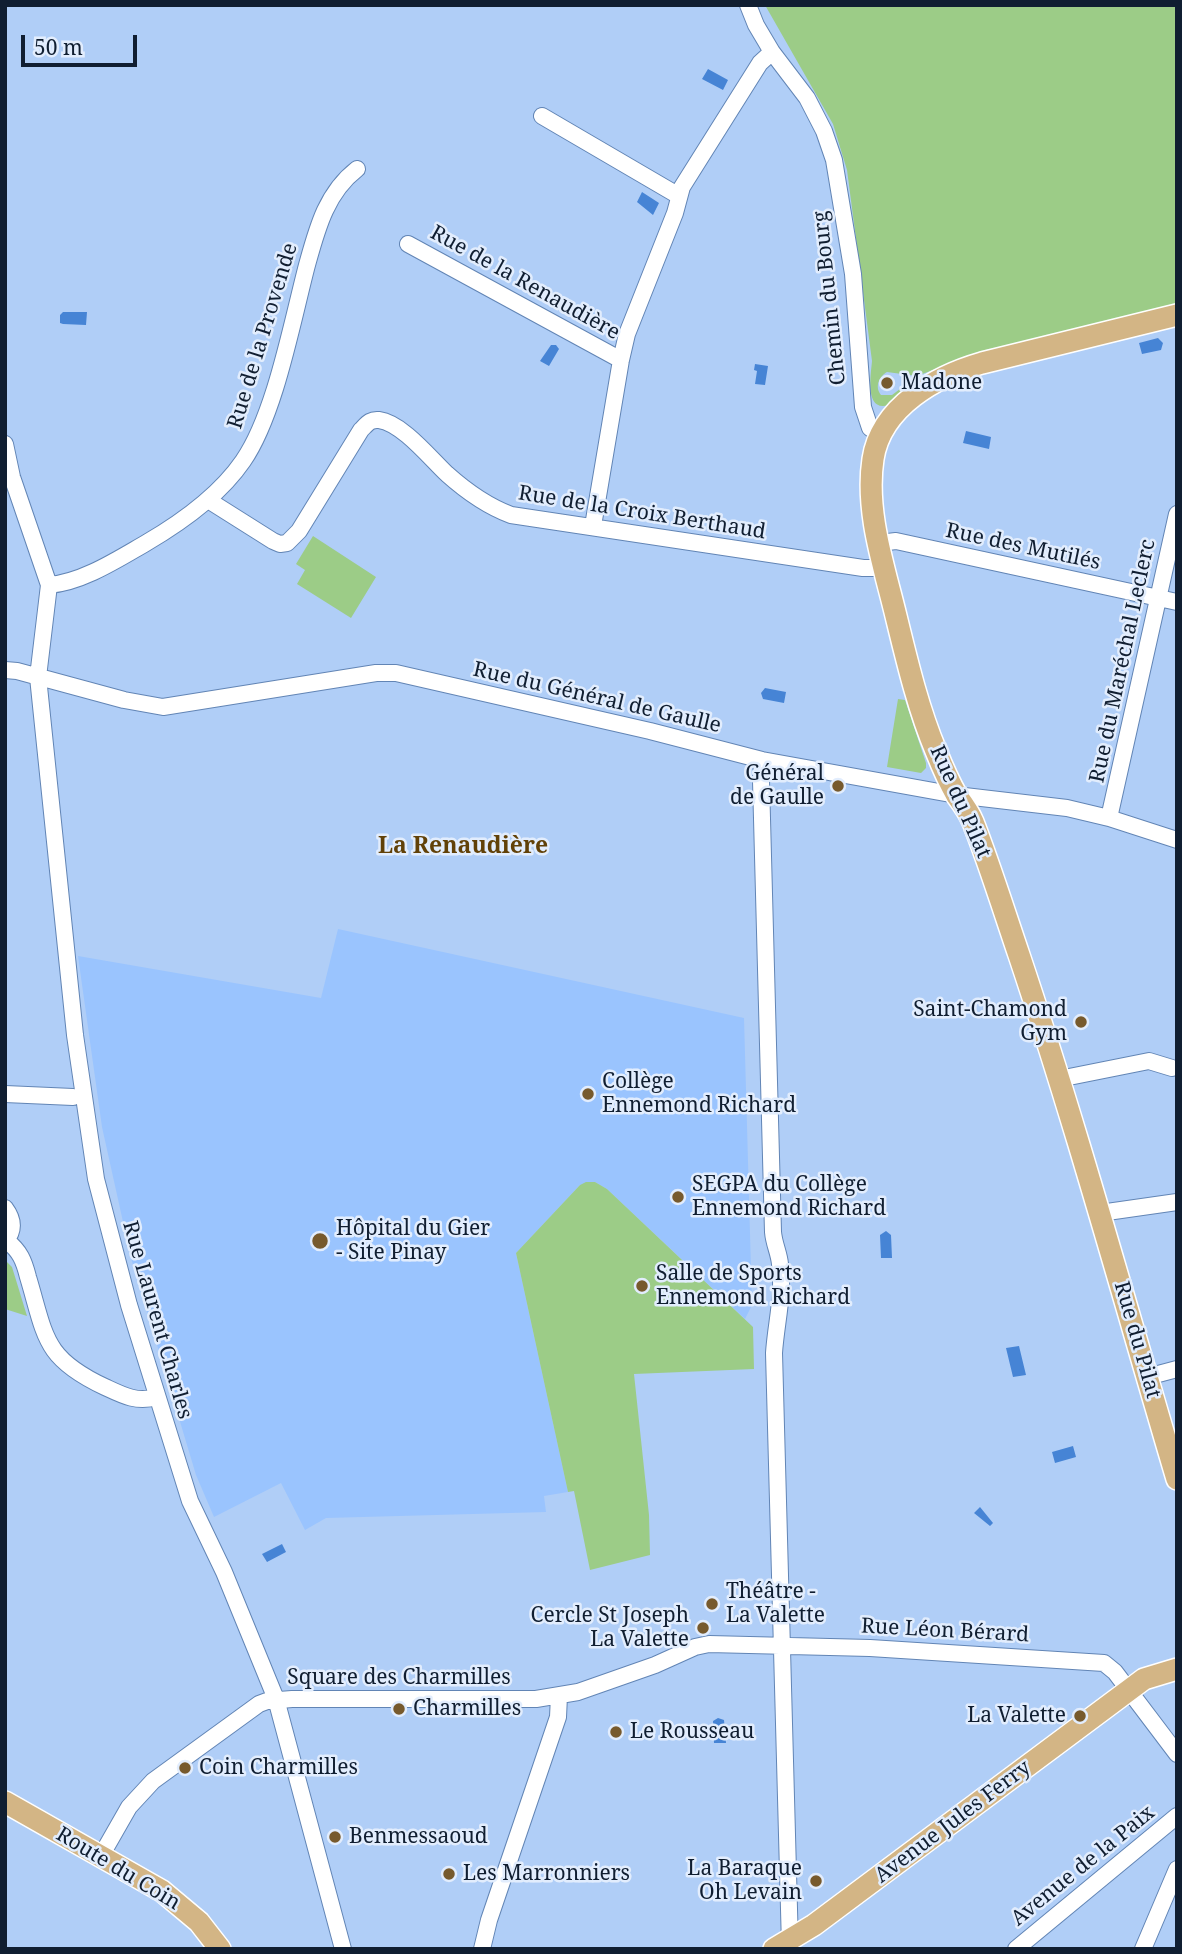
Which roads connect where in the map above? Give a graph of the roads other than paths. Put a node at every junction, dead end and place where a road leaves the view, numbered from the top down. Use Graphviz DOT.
graph roads {
  1 [pos="748,5"];
  2 [pos="772,52"];
  3 [pos="542,116"];
  4 [pos="357,169"];
  5 [pos="679,196"];
  6 [pos="408,244"];
  7 [pos="1177,315"];
  8 [pos="621,360"];
  9 [pos="880,435"];
  10 [pos="5,444"];
  11 [pos="208,500"];
  12 [pos="1177,514"];
  13 [pos="593,527"];
  14 [pos="879,543"];
  15 [pos="884,568"];
  16 [pos="50,585"];
  17 [pos="1159,597"];
  18 [pos="1177,602"];
  19 [pos="5,670"];
  20 [pos="38,677"];
  21 [pos="762,760"];
  22 [pos="956,795"];
  23 [pos="1109,818"];
  24 [pos="1177,840"];
  25 [pos="1172,1068"];
  26 [pos="1059,1079"];
  27 [pos="5,1094"];
  28 [pos="73,1097"];
  29 [pos="1177,1202"];
  30 [pos="5,1209"];
  31 [pos="1101,1213"];
  32 [pos="6,1241"];
  33 [pos="1177,1369"];
  34 [pos="1147,1377"];
  35 [pos="156,1397"];
  36 [pos="1177,1479"];
  37 [pos="783,1644"];
  38 [pos="1177,1669"];
  39 [pos="1129,1690"];
  40 [pos="559,1696"];
  41 [pos="276,1699"];
  42 [pos="1177,1754"];
  43 [pos="5,1802"];
  44 [pos="1177,1816"];
  45 [pos="101,1856"];
  46 [pos="1177,1869"];
  47 [pos="785,1945"];
  48 [pos="220,1949"];
  49 [pos="342,1949"];
  50 [pos="482,1949"];
  51 [pos="1016,1949"];
  52 [pos="1143,1949"];
  1 -- 2 [label="street, Chemin du Bourg"];
  2 -- 5 [label="street, Rue de la Renaudière"];
  2 -- 9 [label="street, Chemin du Bourg"];
  3 -- 5 [label="street"];
  4 -- 11 [label="street, Rue de la Provende"];
  5 -- 8 [label="street, Rue de la Renaudière"];
  6 -- 8 [label="street, Rue de la Renaudière"];
  7 -- 9 [label="main road, Rue du Pilat"];
  8 -- 13 [label="street, Rue de la Renaudière"];
  9 -- 14 [label="main road, Rue du Pilat"];
  10 -- 16 [label="street"];
  11 -- 13 [label="street, Rue de la Croix Berthaud"];
  11 -- 16 [label="street, Rue de la Provende"];
  12 -- 17 [label="street, Rue du Maréchal Leclerc"];
  13 -- 15 [label="street, Rue de la Croix Berthaud"];
  14 -- 15 [label="main road, Rue du Pilat"];
  14 -- 17 [label="street, Rue des Mutilés"];
  15 -- 22 [label="main road, Rue du Pilat"];
  16 -- 20 [label="street, Rue Laurent Charles"];
  17 -- 18 [label="street, Rue des Mutilés"];
  17 -- 23 [label="street, Rue du Maréchal Leclerc"];
  19 -- 20 [label="street, Rue du Général de Gaulle"];
  20 -- 21 [label="street, Rue du Général de Gaulle"];
  20 -- 35 [label="street, Rue Laurent Charles"];
  21 -- 22 [label="street, Rue du Général de Gaulle"];
  21 -- 37 [label="street"];
  22 -- 23 [label="street, Rue du Général de Gaulle"];
  22 -- 26 [label="main road, Rue du Pilat"];
  23 -- 24 [label="street, Rue du Général de Gaulle"];
  25 -- 26 [label="street"];
  26 -- 31 [label="main road, Rue du Pilat"];
  27 -- 28 [label="street"];
  29 -- 31 [label="street"];
  30 -- 32 [label="street"];
  31 -- 34 [label="main road, Rue du Pilat"];
  32 -- 35 [label="street"];
  33 -- 34 [label="street"];
  34 -- 36 [label="main road, Rue du Pilat"];
  35 -- 41 [label="street, Rue Laurent Charles"];
  37 -- 39 [label="street, Rue Léon Bérard"];
  37 -- 40 [label="street, Rue Léon Bérard"];
  37 -- 47 [label="street"];
  38 -- 39 [label="main road, Avenue Jules Ferry"];
  39 -- 42 [label="street"];
  39 -- 47 [label="main road, Avenue Jules Ferry"];
  40 -- 41 [label="street, Square des Charmilles"];
  40 -- 50 [label="street"];
  41 -- 45 [label="street"];
  41 -- 49 [label="street, Rue Laurent Charles"];
  43 -- 45 [label="main road, Route du Coin"];
  44 -- 51 [label="street, Avenue de la Paix"];
  45 -- 48 [label="main road, Route du Coin"];
  46 -- 52 [label="street"];
}
